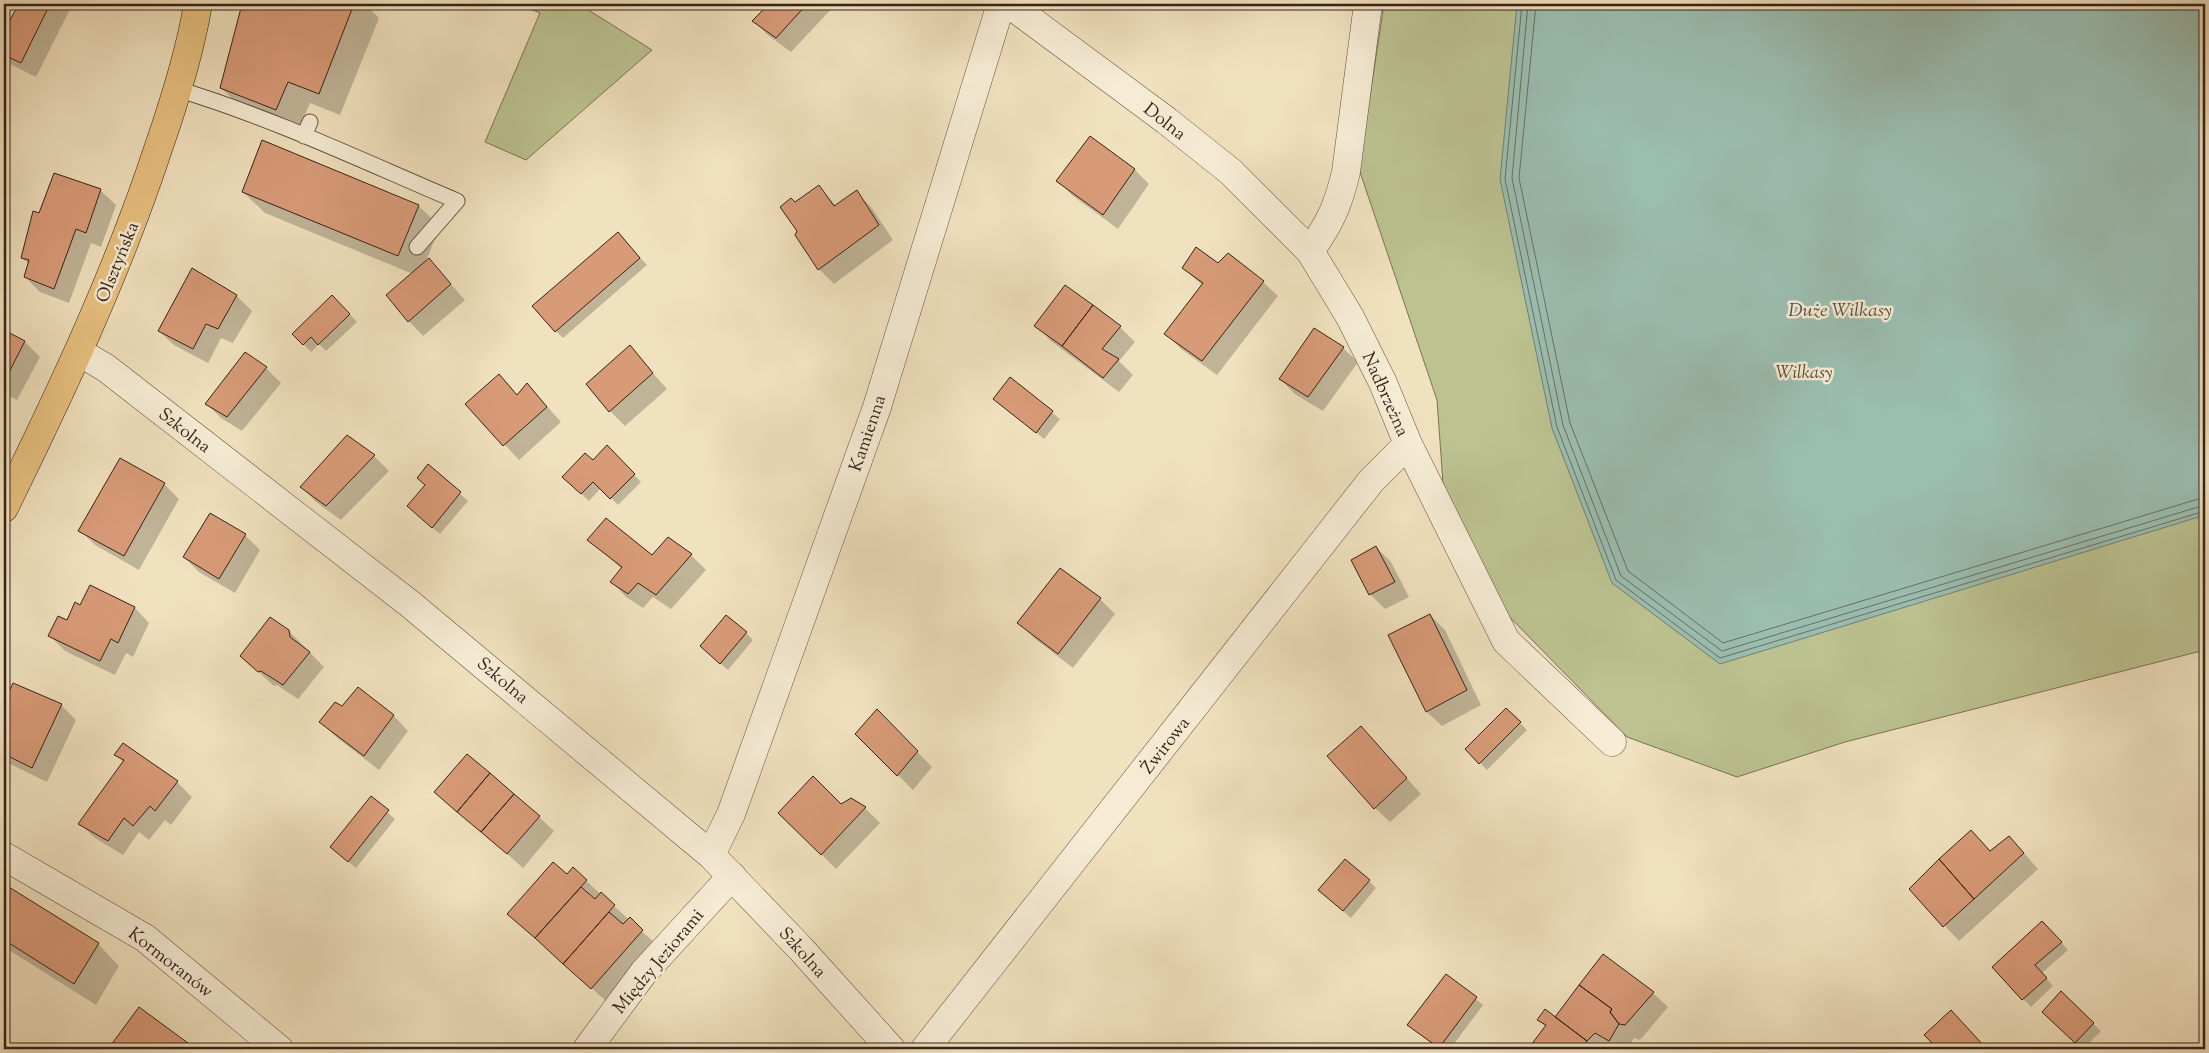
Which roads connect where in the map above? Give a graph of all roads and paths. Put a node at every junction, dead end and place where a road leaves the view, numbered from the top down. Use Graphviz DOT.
graph roads {
  1 [pos="198,4"];
  2 [pos="1001,4"];
  3 [pos="1009,4"];
  4 [pos="1368,4"];
  5 [pos="177,89"];
  6 [pos="417,247"];
  7 [pos="1310,251"];
  8 [pos="79,352"];
  9 [pos="1408,444"];
  10 [pos="4,508"];
  11 [pos="1612,742"];
  12 [pos="710,855"];
  13 [pos="4,856"];
  14 [pos="732,876"];
  15 [pos="279,1049"];
  16 [pos="587,1049"];
  17 [pos="890,1049"];
  18 [pos="925,1049"];
  1 -- 5 [label="main road, Olsztyńska"];
  2 -- 12 [label="street, Kamienna"];
  3 -- 7 [label="street, Dolna"];
  4 -- 7 [label="street"];
  5 -- 6 [label="lane"];
  5 -- 8 [label="main road, Olsztyńska"];
  7 -- 9 [label="street, Nadbrzeżna"];
  8 -- 10 [label="main road, Olsztyńska"];
  8 -- 12 [label="street, Szkolna"];
  9 -- 11 [label="street, Nadbrzeżna"];
  9 -- 18 [label="street, Żwirowa"];
  12 -- 14 [label="street, Szkolna"];
  13 -- 15 [label="street, Kormoranów"];
  14 -- 16 [label="street, Między Jeziorami"];
  14 -- 17 [label="street, Szkolna"];
}
